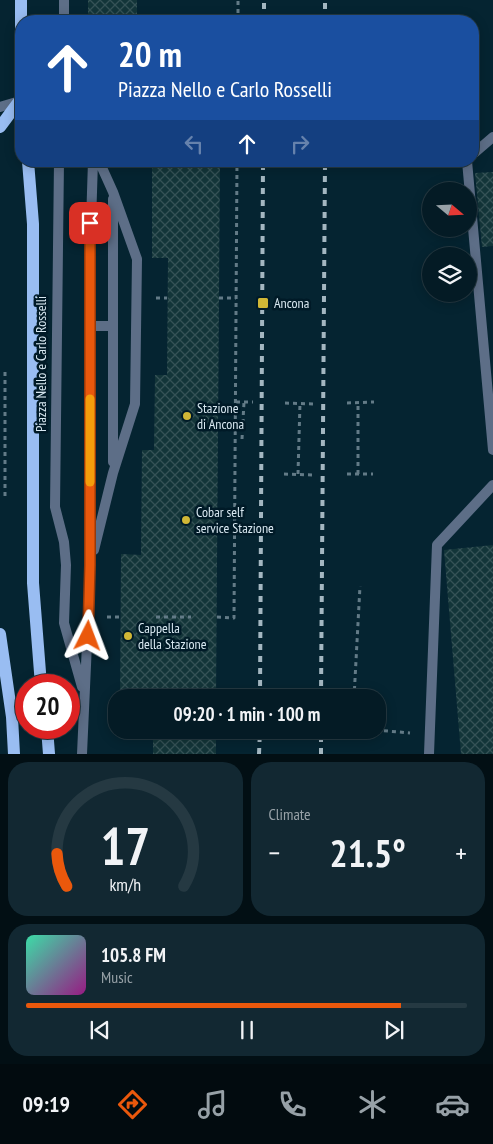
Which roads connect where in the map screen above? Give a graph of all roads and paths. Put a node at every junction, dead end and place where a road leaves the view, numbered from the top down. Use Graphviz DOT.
graph roads {
  1 [pos="21,0"];
  2 [pos="64,0"];
  3 [pos="238,0"];
  4 [pos="21,15"];
  5 [pos="64,15"];
  6 [pos="238,15"];
  7 [pos="15,104"];
  8 [pos="0,107"];
  9 [pos="15,110"];
  10 [pos="0,127"];
  11 [pos="493,137"];
  12 [pos="479,149"];
  13 [pos="28,167"];
  14 [pos="59,167"];
  15 [pos="93,167"];
  16 [pos="102,167"];
  17 [pos="237,167"];
  18 [pos="468,167"];
  19 [pos="113,192"];
  20 [pos="150,298"];
  21 [pos="167,298"];
  22 [pos="219,298"];
  23 [pos="236,298"];
  24 [pos="91,326"];
  25 [pos="113,326"];
  26 [pos="5,368"];
  27 [pos="236,402"];
  28 [pos="244,402"];
  29 [pos="253,402"];
  30 [pos="358,402"];
  31 [pos="374,402"];
  32 [pos="285,403"];
  33 [pos="300,403"];
  34 [pos="347,403"];
  35 [pos="316,404"];
  36 [pos="242,439"];
  37 [pos="493,450"];
  38 [pos="113,473"];
  39 [pos="284,474"];
  40 [pos="298,474"];
  41 [pos="347,474"];
  42 [pos="358,474"];
  43 [pos="374,474"];
  44 [pos="315,475"];
  45 [pos="493,485"];
  46 [pos="5,496"];
  47 [pos="90,565"];
  48 [pos="360,586"];
  49 [pos="156,617"];
  50 [pos="191,617"];
  51 [pos="217,617"];
  52 [pos="0,634"];
  53 [pos="40,674"];
  54 [pos="354,689"];
  55 [pos="84,694"];
  56 [pos="386,731"];
  57 [pos="431,735"];
  58 [pos="48,739"];
  59 [pos="14,754"];
  60 [pos="49,754"];
  61 [pos="82,754"];
  62 [pos="429,754"];
  1 -- 4 [label="main road"];
  2 -- 5 [label="lane"];
  3 -- 6 [label="path"];
  7 -- 8 [label="lane"];
  9 -- 10 [label="main road"];
  11 -- 12 [label="lane"];
  13 -- 53 [label="main road, Piazza Nello e Carlo Rosselli"];
  14 -- 55 [label="lane, Piazza Nello e Carlo Rosselli"];
  15 -- 24 [label="lane"];
  16 -- 19 [label="lane"];
  17 -- 23 [label="path"];
  18 -- 37 [label="lane"];
  19 -- 25 [label="lane"];
  19 -- 38 [label="lane"];
  20 -- 21 [label="path"];
  22 -- 23 [label="path"];
  23 -- 27 [label="path"];
  24 -- 25 [label="lane"];
  24 -- 47 [label="lane"];
  25 -- 38 [label="lane"];
  26 -- 46 [label="path"];
  27 -- 28 [label="path"];
  27 -- 51 [label="path"];
  28 -- 29 [label="path"];
  28 -- 36 [label="path"];
  30 -- 31 [label="path"];
  30 -- 34 [label="path"];
  30 -- 42 [label="path"];
  32 -- 33 [label="path"];
  33 -- 35 [label="path"];
  33 -- 40 [label="path"];
  38 -- 47 [label="lane"];
  39 -- 40 [label="path"];
  40 -- 44 [label="path"];
  41 -- 42 [label="path"];
  42 -- 43 [label="path"];
  45 -- 57 [label="lane"];
  47 -- 55 [label="lane"];
  48 -- 54 [label="path"];
  49 -- 50 [label="path"];
  52 -- 59 [label="main road"];
  55 -- 61 [label="lane"];
  56 -- 57 [label="path"];
  57 -- 62 [label="lane"];
  58 -- 60 [label="main road"];
}
